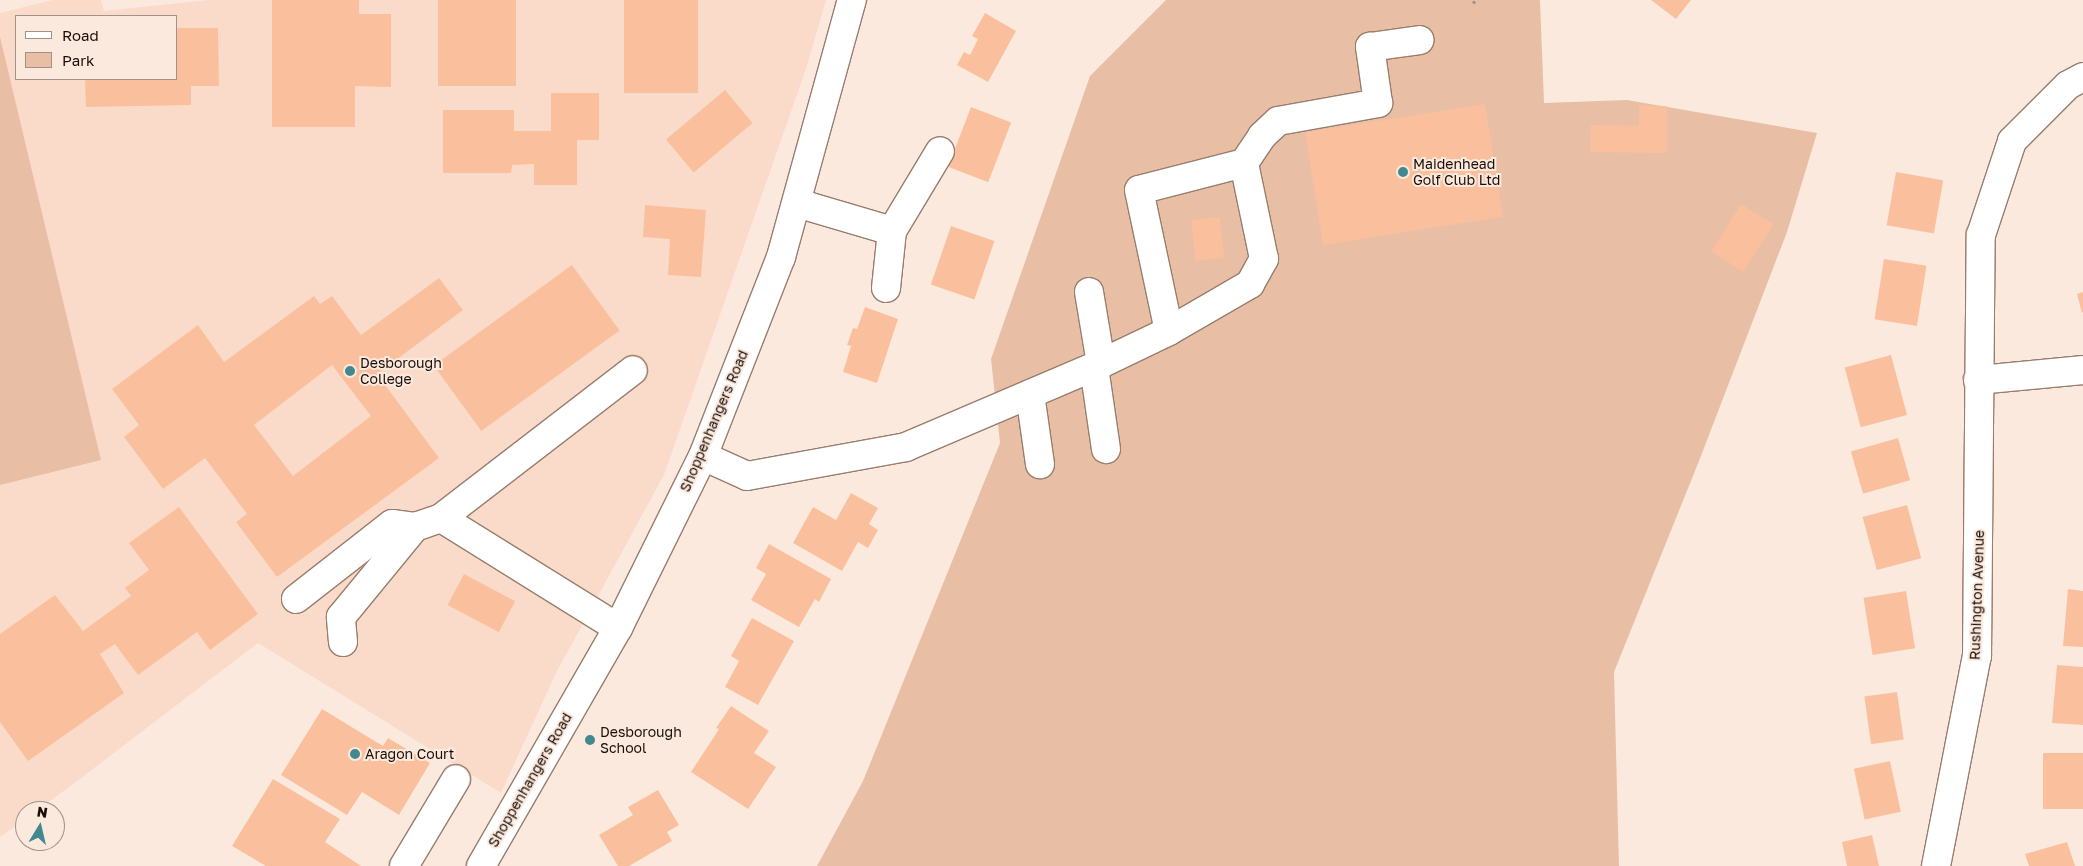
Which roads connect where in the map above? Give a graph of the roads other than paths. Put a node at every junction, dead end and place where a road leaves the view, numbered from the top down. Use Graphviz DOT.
graph roads {
  1 [pos="852,0"];
  2 [pos="1420,40"];
  3 [pos="2083,77"];
  4 [pos="940,151"];
  5 [pos="1244,163"];
  6 [pos="797,202"];
  7 [pos="892,231"];
  8 [pos="886,288"];
  9 [pos="1089,292"];
  10 [pos="1169,331"];
  11 [pos="1097,365"];
  12 [pos="633,370"];
  13 [pos="2083,370"];
  14 [pos="1978,380"];
  15 [pos="1030,394"];
  16 [pos="1106,449"];
  17 [pos="703,456"];
  18 [pos="1040,464"];
  19 [pos="441,518"];
  20 [pos="415,527"];
  21 [pos="296,599"];
  22 [pos="618,628"];
  23 [pos="343,642"];
  24 [pos="456,779"];
  25 [pos="404,866"];
  26 [pos="481,866"];
  27 [pos="1936,866"];
  1 -- 6 [label="street, Shoppenhangers Road"];
  2 -- 5 [label="street"];
  3 -- 14 [label="street, Rushington Avenue"];
  4 -- 7 [label="street"];
  5 -- 10 [label="street"];
  5 -- 10 [label="street"];
  6 -- 7 [label="street"];
  6 -- 17 [label="street, Shoppenhangers Road"];
  7 -- 8 [label="street"];
  9 -- 11 [label="street"];
  10 -- 11 [label="street"];
  11 -- 15 [label="street"];
  11 -- 16 [label="street"];
  12 -- 19 [label="street"];
  13 -- 14 [label="street"];
  14 -- 27 [label="street, Rushington Avenue"];
  15 -- 17 [label="street"];
  15 -- 18 [label="street"];
  17 -- 22 [label="street, Shoppenhangers Road"];
  19 -- 20 [label="street"];
  19 -- 22 [label="street"];
  20 -- 21 [label="street"];
  20 -- 23 [label="street"];
  22 -- 26 [label="street, Shoppenhangers Road"];
  24 -- 25 [label="street"];
}
